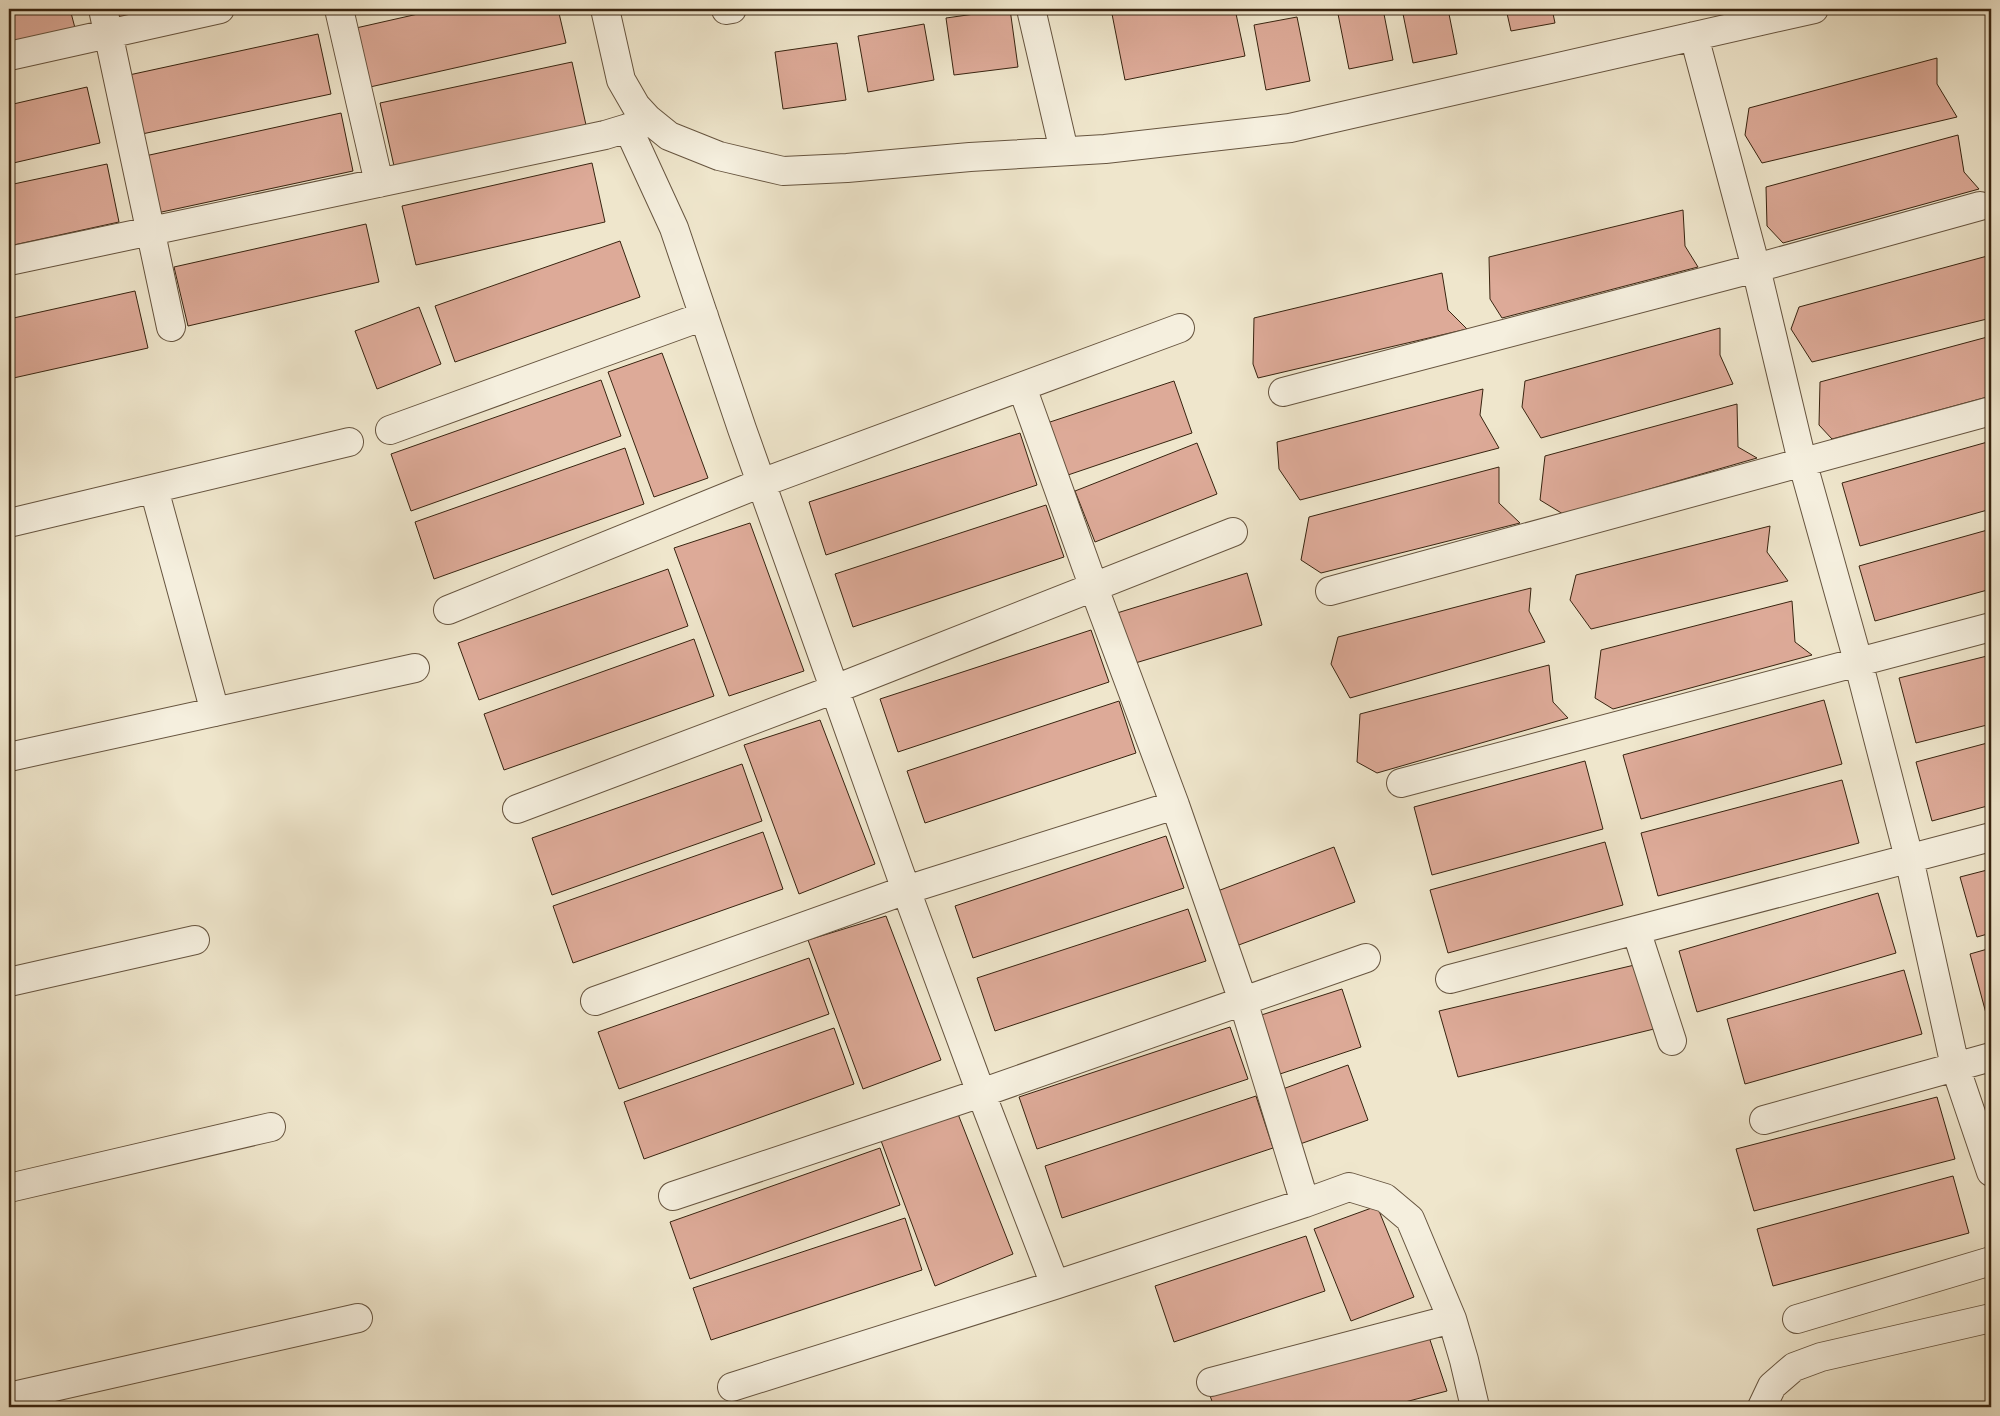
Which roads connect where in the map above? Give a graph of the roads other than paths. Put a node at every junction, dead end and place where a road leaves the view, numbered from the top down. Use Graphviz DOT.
graph roads {
  1 [pos="220,9"];
  2 [pos="339,9"];
  3 [pos="605,9"];
  4 [pos="1031,9"];
  5 [pos="1814,9"];
  6 [pos="106,21"];
  7 [pos="1694,36"];
  8 [pos="9,56"];
  9 [pos="638,124"];
  10 [pos="1064,151"];
  11 [pos="378,183"];
  12 [pos="1980,206"];
  13 [pos="150,231"];
  14 [pos="9,261"];
  15 [pos="1756,268"];
  16 [pos="704,316"];
  17 [pos="171,327"];
  18 [pos="1180,328"];
  19 [pos="1022,386"];
  20 [pos="1283,392"];
  21 [pos="1991,411"];
  22 [pos="390,430"];
  23 [pos="349,442"];
  24 [pos="1802,462"];
  25 [pos="761,484"];
  26 [pos="154,489"];
  27 [pos="9,523"];
  28 [pos="1233,532"];
  29 [pos="1094,588"];
  30 [pos="1330,590"];
  31 [pos="448,610"];
  32 [pos="1991,627"];
  33 [pos="1858,661"];
  34 [pos="415,668"];
  35 [pos="835,689"];
  36 [pos="215,712"];
  37 [pos="9,757"];
  38 [pos="1402,783"];
  39 [pos="1175,805"];
  40 [pos="517,809"];
  41 [pos="1991,837"];
  42 [pos="1910,858"];
  43 [pos="906,890"];
  44 [pos="1636,930"];
  45 [pos="195,940"];
  46 [pos="1366,958"];
  47 [pos="1450,979"];
  48 [pos="9,982"];
  49 [pos="595,1001"];
  50 [pos="1243,1001"];
  51 [pos="1672,1041"];
  52 [pos="1991,1057"];
  53 [pos="1955,1066"];
  54 [pos="981,1093"];
  55 [pos="1764,1120"];
  56 [pos="271,1127"];
  57 [pos="1991,1172"];
  58 [pos="9,1188"];
  59 [pos="673,1196"];
  60 [pos="1306,1203"];
  61 [pos="1991,1261"];
  62 [pos="1055,1285"];
  63 [pos="358,1318"];
  64 [pos="1991,1318"];
  65 [pos="1452,1319"];
  66 [pos="1797,1319"];
  67 [pos="1211,1382"];
  68 [pos="732,1387"];
  69 [pos="9,1397"];
  70 [pos="1475,1407"];
  71 [pos="1762,1407"];
  1 -- 6 [label="street"];
  2 -- 11 [label="street"];
  3 -- 9 [label="street"];
  4 -- 10 [label="street"];
  5 -- 7 [label="street"];
  6 -- 8 [label="street"];
  6 -- 13 [label="street"];
  7 -- 10 [label="street"];
  7 -- 15 [label="street"];
  9 -- 10 [label="street"];
  9 -- 11 [label="street"];
  9 -- 16 [label="street"];
  11 -- 13 [label="street"];
  12 -- 15 [label="street"];
  13 -- 14 [label="street"];
  13 -- 17 [label="street"];
  15 -- 20 [label="street"];
  15 -- 24 [label="street"];
  16 -- 22 [label="street"];
  16 -- 25 [label="street"];
  18 -- 19 [label="street"];
  19 -- 25 [label="street"];
  19 -- 29 [label="street"];
  21 -- 24 [label="street"];
  23 -- 26 [label="street"];
  24 -- 30 [label="street"];
  24 -- 33 [label="street"];
  25 -- 31 [label="street"];
  25 -- 35 [label="street"];
  26 -- 27 [label="street"];
  26 -- 36 [label="street"];
  28 -- 29 [label="street"];
  29 -- 35 [label="street"];
  29 -- 39 [label="street"];
  32 -- 33 [label="street"];
  33 -- 38 [label="street"];
  33 -- 42 [label="street"];
  34 -- 36 [label="street"];
  35 -- 40 [label="street"];
  35 -- 43 [label="street"];
  36 -- 37 [label="street"];
  39 -- 43 [label="street"];
  39 -- 50 [label="street"];
  41 -- 42 [label="street"];
  42 -- 44 [label="street"];
  42 -- 53 [label="street"];
  43 -- 49 [label="street"];
  43 -- 54 [label="street"];
  44 -- 47 [label="street"];
  44 -- 51 [label="street"];
  45 -- 48 [label="street"];
  46 -- 50 [label="street"];
  50 -- 54 [label="street"];
  50 -- 60 [label="street"];
  52 -- 53 [label="street"];
  53 -- 55 [label="street"];
  53 -- 57 [label="street"];
  54 -- 59 [label="street"];
  54 -- 62 [label="street"];
  56 -- 58 [label="street"];
  60 -- 62 [label="street"];
  60 -- 65 [label="street"];
  61 -- 66 [label="street"];
  62 -- 68 [label="street"];
  63 -- 69 [label="street"];
  64 -- 71 [label="street"];
  65 -- 67 [label="street"];
  65 -- 70 [label="street"];
}
